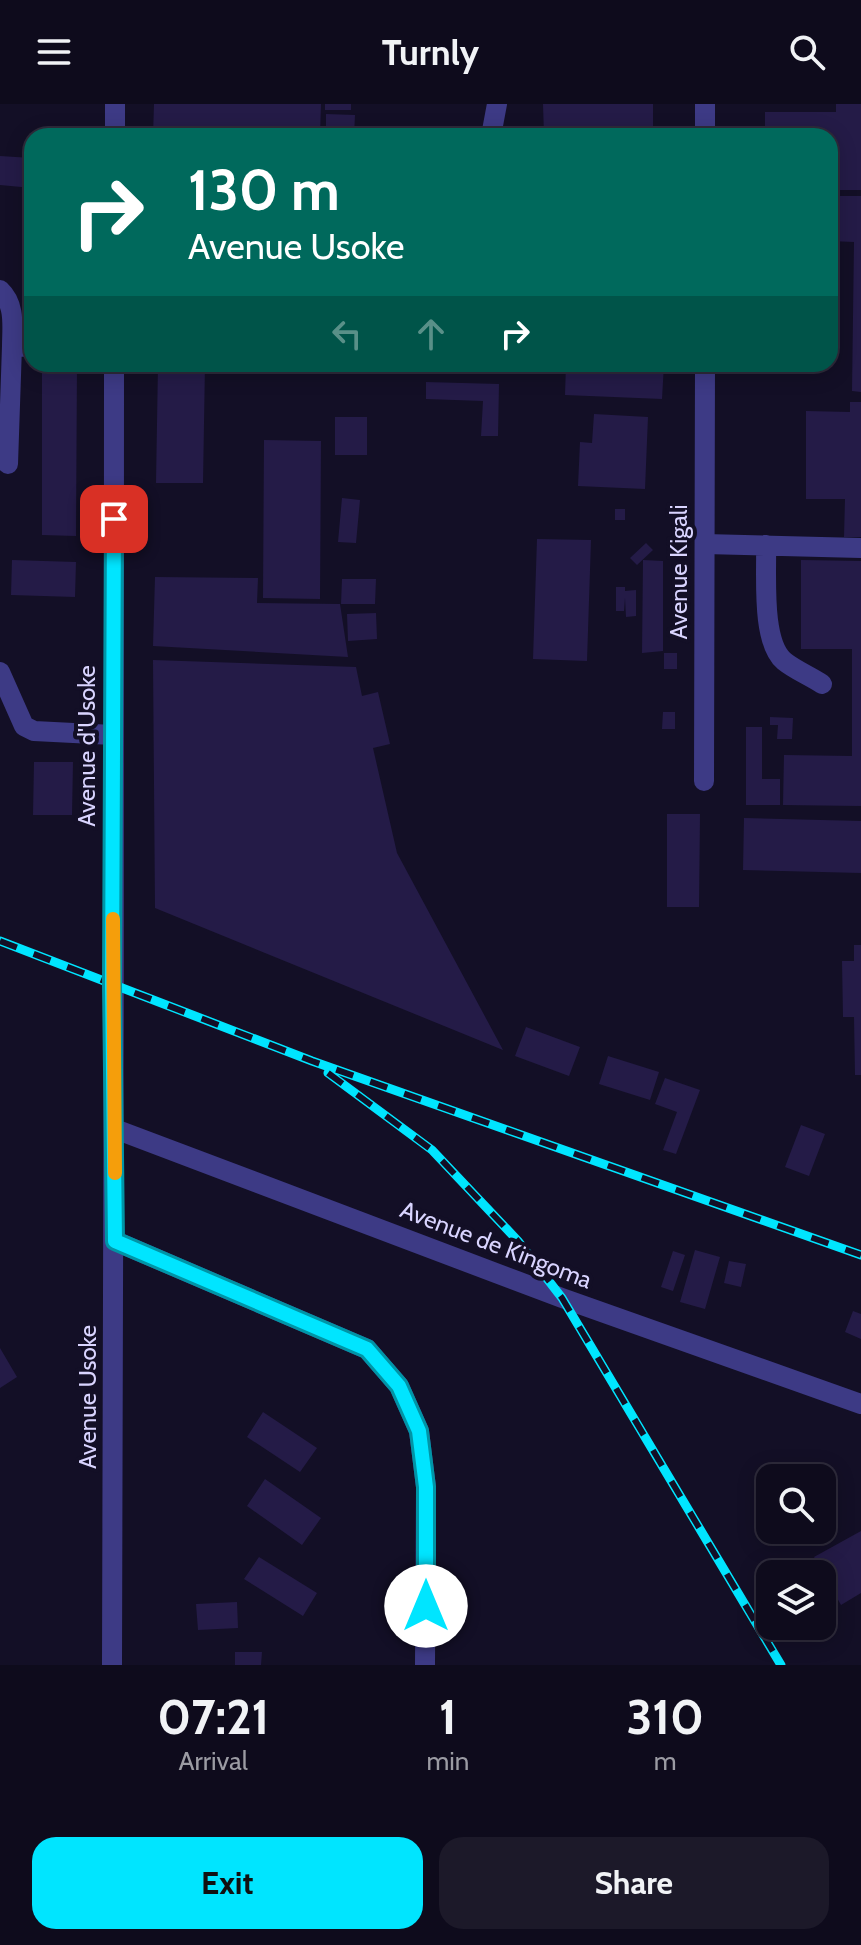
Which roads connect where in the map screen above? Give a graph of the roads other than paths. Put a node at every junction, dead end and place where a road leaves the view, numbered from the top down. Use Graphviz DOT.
graph roads {
  1 [pos="115,104"];
  2 [pos="497,104"];
  3 [pos="705,104"];
  4 [pos="115,128"];
  5 [pos="492,128"];
  6 [pos="705,128"];
  7 [pos="0,290"];
  8 [pos="22,347"];
  9 [pos="114,372"];
  10 [pos="705,372"];
  11 [pos="8,464"];
  12 [pos="705,544"];
  13 [pos="766,545"];
  14 [pos="861,548"];
  15 [pos="0,672"];
  16 [pos="822,684"];
  17 [pos="113,735"];
  18 [pos="704,781"];
  19 [pos="115,1129"];
  20 [pos="115,1241"];
  21 [pos="861,1404"];
  22 [pos="112,1665"];
  23 [pos="425,1665"];
  1 -- 4 [label="street"];
  2 -- 5 [label="street"];
  3 -- 6 [label="street"];
  7 -- 8 [label="street"];
  8 -- 11 [label="street"];
  9 -- 17 [label="street, Avenue d'Usoke"];
  10 -- 12 [label="street, Avenue Kigali"];
  12 -- 13 [label="street"];
  12 -- 18 [label="street, Avenue Kigali"];
  13 -- 14 [label="street"];
  13 -- 16 [label="street"];
  15 -- 17 [label="street"];
  17 -- 19 [label="street, Avenue d'Usoke"];
  19 -- 20 [label="street, Avenue Usoke"];
  19 -- 21 [label="street, Avenue de Kingoma"];
  20 -- 22 [label="street, Avenue Usoke"];
  20 -- 23 [label="street"];
}
